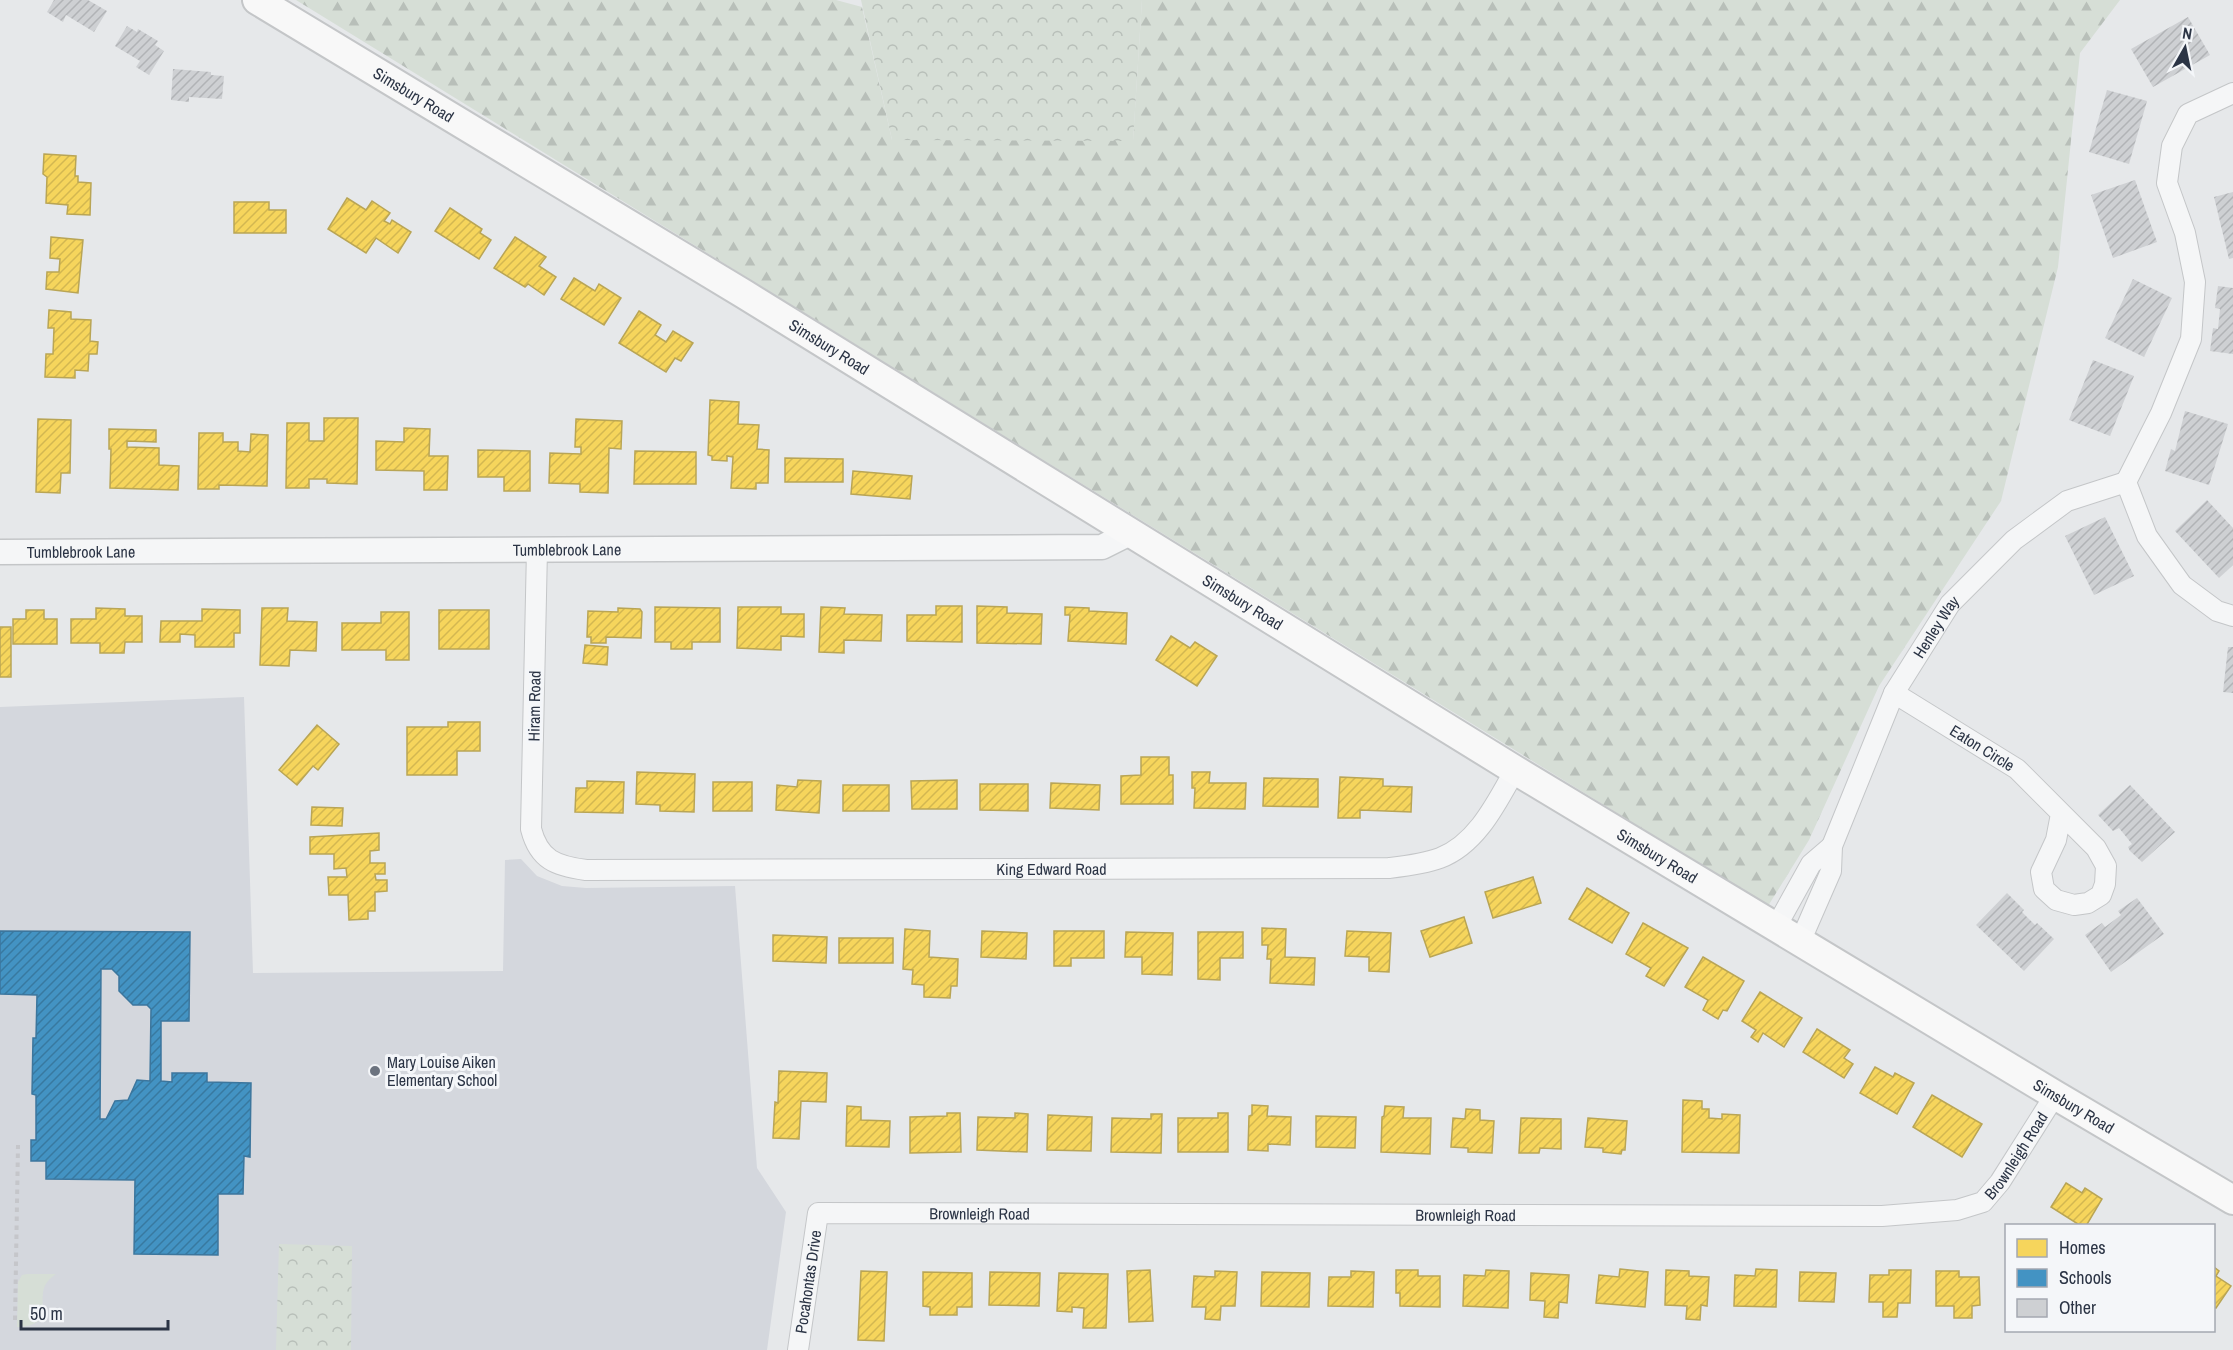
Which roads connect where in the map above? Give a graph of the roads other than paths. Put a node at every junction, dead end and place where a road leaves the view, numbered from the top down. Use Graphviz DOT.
graph roads {
  1 [pos="257,0"];
  2 [pos="2233,93"];
  3 [pos="2126,482"];
  4 [pos="1130,533"];
  5 [pos="537,549"];
  6 [pos="0,552"];
  7 [pos="2233,616"];
  8 [pos="1894,693"];
  9 [pos="1515,770"];
  10 [pos="2061,814"];
  11 [pos="1832,846"];
  12 [pos="547,858"];
  13 [pos="1776,927"];
  14 [pos="1800,942"];
  15 [pos="2055,1095"];
  16 [pos="2233,1200"];
  17 [pos="818,1213"];
  18 [pos="798,1350"];
  1 -- 4 [label="main road, Simsbury Road"];
  2 -- 3 [label="street"];
  3 -- 7 [label="street"];
  3 -- 8 [label="street, Henley Way"];
  4 -- 5 [label="street, Tumblebrook Lane"];
  4 -- 9 [label="main road, Simsbury Road"];
  5 -- 6 [label="street, Tumblebrook Lane"];
  5 -- 12 [label="street, Hiram Road"];
  8 -- 10 [label="street, Eaton Circle"];
  8 -- 11 [label="street, Henley Way"];
  9 -- 12 [label="street, King Edward Road"];
  9 -- 13 [label="main road, Simsbury Road"];
  11 -- 13 [label="street, Henley Way"];
  11 -- 14 [label="street, Henley Way"];
  13 -- 14 [label="main road, Simsbury Road"];
  14 -- 15 [label="main road, Simsbury Road"];
  15 -- 16 [label="main road, Simsbury Road"];
  15 -- 17 [label="street, Brownleigh Road"];
  17 -- 18 [label="street, Pocahontas Drive"];
}
